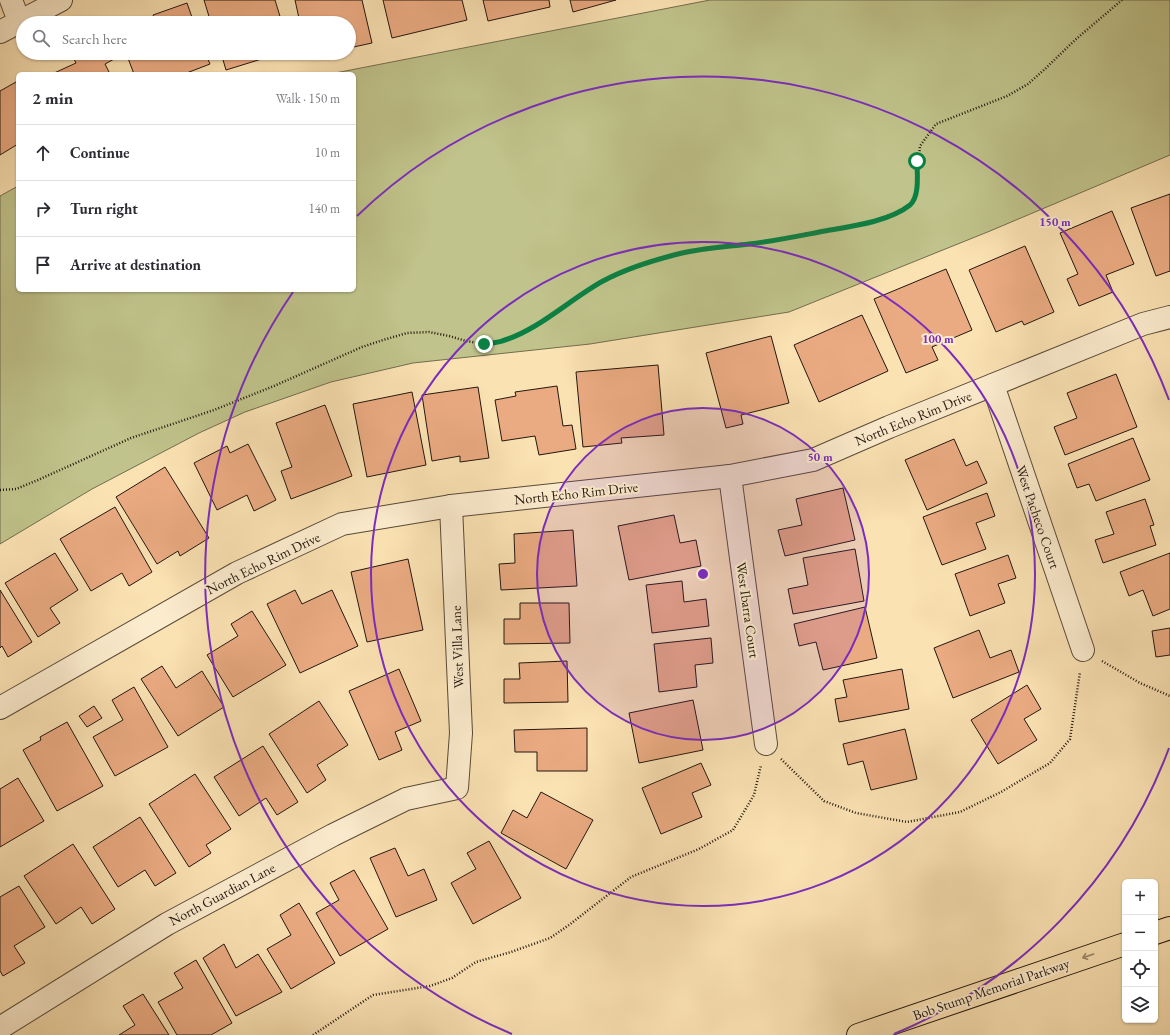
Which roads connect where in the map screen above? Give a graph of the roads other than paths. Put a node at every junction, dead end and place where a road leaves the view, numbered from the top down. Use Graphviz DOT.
graph roads {
  1 [pos="11,0"];
  2 [pos="61,0"];
  3 [pos="30,16"];
  4 [pos="9,27"];
  5 [pos="1170,317"];
  6 [pos="993,385"];
  7 [pos="730,476"];
  8 [pos="451,506"];
  9 [pos="1083,650"];
  10 [pos="0,708"];
  11 [pos="766,744"];
  12 [pos="457,788"];
  13 [pos="1170,928"];
  14 [pos="1158,932"];
  15 [pos="1122,945"];
  16 [pos="0,1028"];
  17 [pos="858,1035"];
  1 -- 4 [label="street"];
  2 -- 3 [label="street"];
  5 -- 6 [label="street, North Echo Rim Drive"];
  6 -- 7 [label="street, North Echo Rim Drive"];
  6 -- 9 [label="street, West Pacheco Court"];
  7 -- 8 [label="street, North Echo Rim Drive"];
  7 -- 11 [label="street, West Ibarra Court"];
  8 -- 10 [label="street, North Echo Rim Drive"];
  8 -- 12 [label="street, West Villa Lane"];
  12 -- 16 [label="street, North Guardian Lane"];
  13 -- 14 [label="highway"];
  15 -- 17 [label="highway, Bob Stump Memorial Parkway, one-way"];
}
